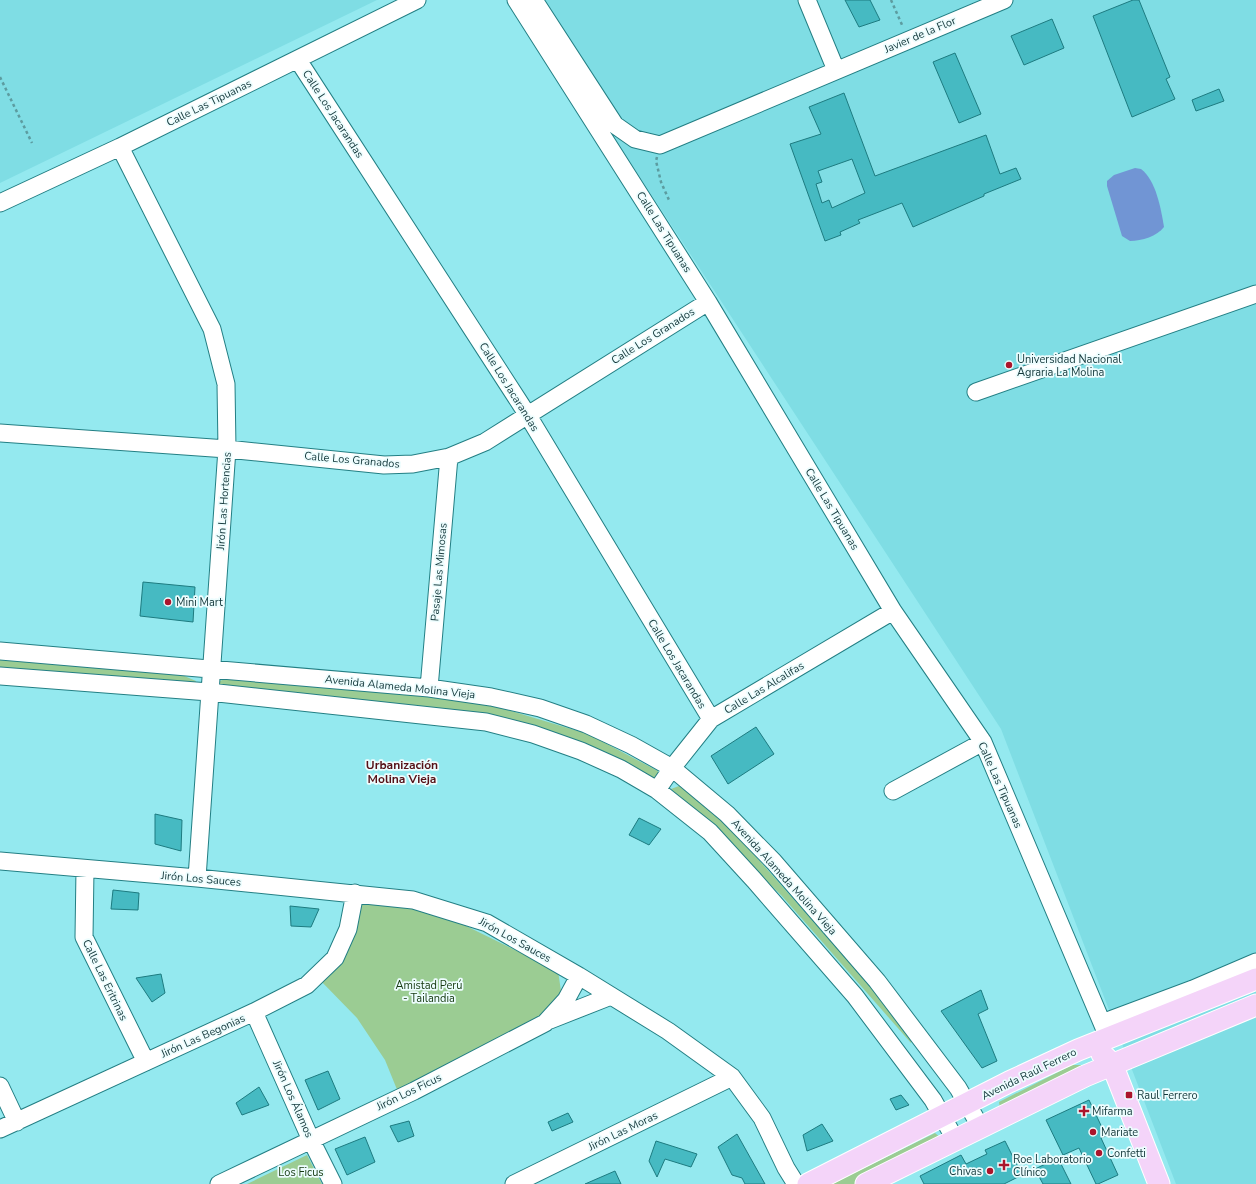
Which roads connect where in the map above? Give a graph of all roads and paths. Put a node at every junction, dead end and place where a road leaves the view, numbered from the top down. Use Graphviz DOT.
graph roads {
  1 [pos="417,0"];
  2 [pos="516,0"];
  3 [pos="534,0"];
  4 [pos="807,0"];
  5 [pos="891,0"];
  6 [pos="1004,0"];
  7 [pos="909,40"];
  8 [pos="298,60"];
  9 [pos="836,70"];
  10 [pos="0,77"];
  11 [pos="32,143"];
  12 [pos="660,145"];
  13 [pos="120,147"];
  14 [pos="669,200"];
  15 [pos="0,203"];
  16 [pos="1256,294"];
  17 [pos="708,302"];
  18 [pos="976,392"];
  19 [pos="527,414"];
  20 [pos="0,433"];
  21 [pos="227,450"];
  22 [pos="449,457"];
  23 [pos="893,611"];
  24 [pos="0,651"];
  25 [pos="211,669"];
  26 [pos="0,676"];
  27 [pos="429,688"];
  28 [pos="209,692"];
  29 [pos="711,720"];
  30 [pos="983,742"];
  31 [pos="672,768"];
  32 [pos="657,790"];
  33 [pos="893,791"];
  34 [pos="0,861"];
  35 [pos="85,869"];
  36 [pos="197,878"];
  37 [pos="355,893"];
  38 [pos="1256,962"];
  39 [pos="579,976"];
  40 [pos="1256,979"];
  41 [pos="611,996"];
  42 [pos="1256,1005"];
  43 [pos="254,1012"];
  44 [pos="545,1023"];
  45 [pos="1106,1030"];
  46 [pos="926,1044"];
  47 [pos="1078,1050"];
  48 [pos="902,1059"];
  49 [pos="146,1062"];
  50 [pos="1106,1067"];
  51 [pos="732,1078"];
  52 [pos="1009,1082"];
  53 [pos="0,1086"];
  54 [pos="967,1104"];
  55 [pos="1011,1111"];
  56 [pos="943,1117"];
  57 [pos="17,1122"];
  58 [pos="980,1126"];
  59 [pos="0,1129"];
  60 [pos="311,1140"];
  61 [pos="955,1140"];
  62 [pos="219,1184"];
  63 [pos="333,1184"];
  64 [pos="514,1184"];
  65 [pos="796,1184"];
  66 [pos="808,1184"];
  67 [pos="866,1184"];
  68 [pos="1146,1184"];
  69 [pos="1159,1184"];
  1 -- 8 [label="street, Calle Las Tipuanas"];
  2 -- 17 [label="street, Calle Las Tipuanas"];
  3 -- 12 [label="street"];
  4 -- 9 [label="street"];
  5 -- 7 [label="path"];
  6 -- 7 [label="street, Javier de la Flor"];
  7 -- 9 [label="street, Javier de la Flor"];
  8 -- 13 [label="street, Calle Las Tipuanas"];
  8 -- 19 [label="street, Calle Los Jacarandas"];
  9 -- 12 [label="street, Javier de la Flor"];
  10 -- 11 [label="path"];
  12 -- 14 [label="path"];
  13 -- 15 [label="street, Calle Las Tipuanas"];
  13 -- 21 [label="street, Jirón Las Hortencias"];
  16 -- 18 [label="street"];
  17 -- 19 [label="street, Calle Los Granados"];
  17 -- 23 [label="street, Calle Las Tipuanas"];
  19 -- 22 [label="street, Calle Los Granados"];
  19 -- 29 [label="street, Calle Los Jacarandas"];
  20 -- 21 [label="street, Calle Los Granados"];
  21 -- 22 [label="street, Calle Los Granados"];
  21 -- 25 [label="street, Jirón Las Hortencias"];
  22 -- 27 [label="street, Pasaje Las Mimosas"];
  23 -- 29 [label="street, Calle Las Alcalifas"];
  23 -- 30 [label="street, Calle Las Tipuanas"];
  24 -- 25 [label="street, Avenida Alameda Molina Vieja"];
  25 -- 27 [label="street, Avenida Alameda Molina Vieja"];
  25 -- 28 [label="street, Jirón Las Hortencias"];
  26 -- 28 [label="street"];
  27 -- 31 [label="street, Avenida Alameda Molina Vieja"];
  28 -- 32 [label="street"];
  28 -- 36 [label="street, Jirón Las Hortencias"];
  29 -- 31 [label="street, Calle Las Alcalifas"];
  30 -- 33 [label="street"];
  30 -- 45 [label="street, Calle Las Tipuanas"];
  31 -- 32 [label="street, Calle Las Alcalifas"];
  31 -- 46 [label="street, Avenida Alameda Molina Vieja"];
  32 -- 48 [label="street"];
  34 -- 35 [label="street, Jirón Los Sauces"];
  35 -- 36 [label="street, Jirón Los Sauces"];
  35 -- 49 [label="street, Calle Las Eritrinas"];
  36 -- 37 [label="street, Jirón Los Sauces"];
  37 -- 39 [label="street, Jirón Los Sauces"];
  37 -- 43 [label="street, Jirón Las Begonias"];
  38 -- 45 [label="street"];
  39 -- 41 [label="street, Jirón Los Sauces"];
  39 -- 44 [label="street, Jirón Los Ficus"];
  40 -- 45 [label="main road, Avenida Raúl Ferrero"];
  41 -- 44 [label="street"];
  41 -- 51 [label="street, Jirón Los Sauces"];
  42 -- 50 [label="main road"];
  43 -- 49 [label="street, Jirón Las Begonias"];
  43 -- 60 [label="street, Jirón Los Álamos"];
  44 -- 60 [label="street, Jirón Los Ficus"];
  45 -- 47 [label="main road, Avenida Raúl Ferrero"];
  46 -- 48 [label="street"];
  46 -- 54 [label="street, Avenida Alameda Molina Vieja"];
  47 -- 50 [label="main road"];
  47 -- 52 [label="main road, Avenida Raúl Ferrero"];
  48 -- 56 [label="street"];
  49 -- 57 [label="street, Jirón Las Begonias"];
  50 -- 55 [label="main road"];
  50 -- 68 [label="main road"];
  50 -- 69 [label="main road"];
  51 -- 64 [label="street, Jirón Las Moras"];
  51 -- 65 [label="street, Jirón Los Sauces"];
  52 -- 54 [label="main road, Avenida Raúl Ferrero"];
  52 -- 55 [label="main road"];
  53 -- 57 [label="street"];
  54 -- 56 [label="main road, Avenida Raúl Ferrero"];
  54 -- 58 [label="street, Avenida Alameda Molina Vieja"];
  55 -- 58 [label="main road"];
  56 -- 61 [label="street"];
  56 -- 66 [label="main road, Avenida Raúl Ferrero"];
  57 -- 59 [label="street, Jirón Las Begonias"];
  58 -- 61 [label="main road"];
  60 -- 62 [label="street, Jirón Los Ficus"];
  60 -- 63 [label="street, Jirón Los Álamos"];
  61 -- 67 [label="main road"];
}
